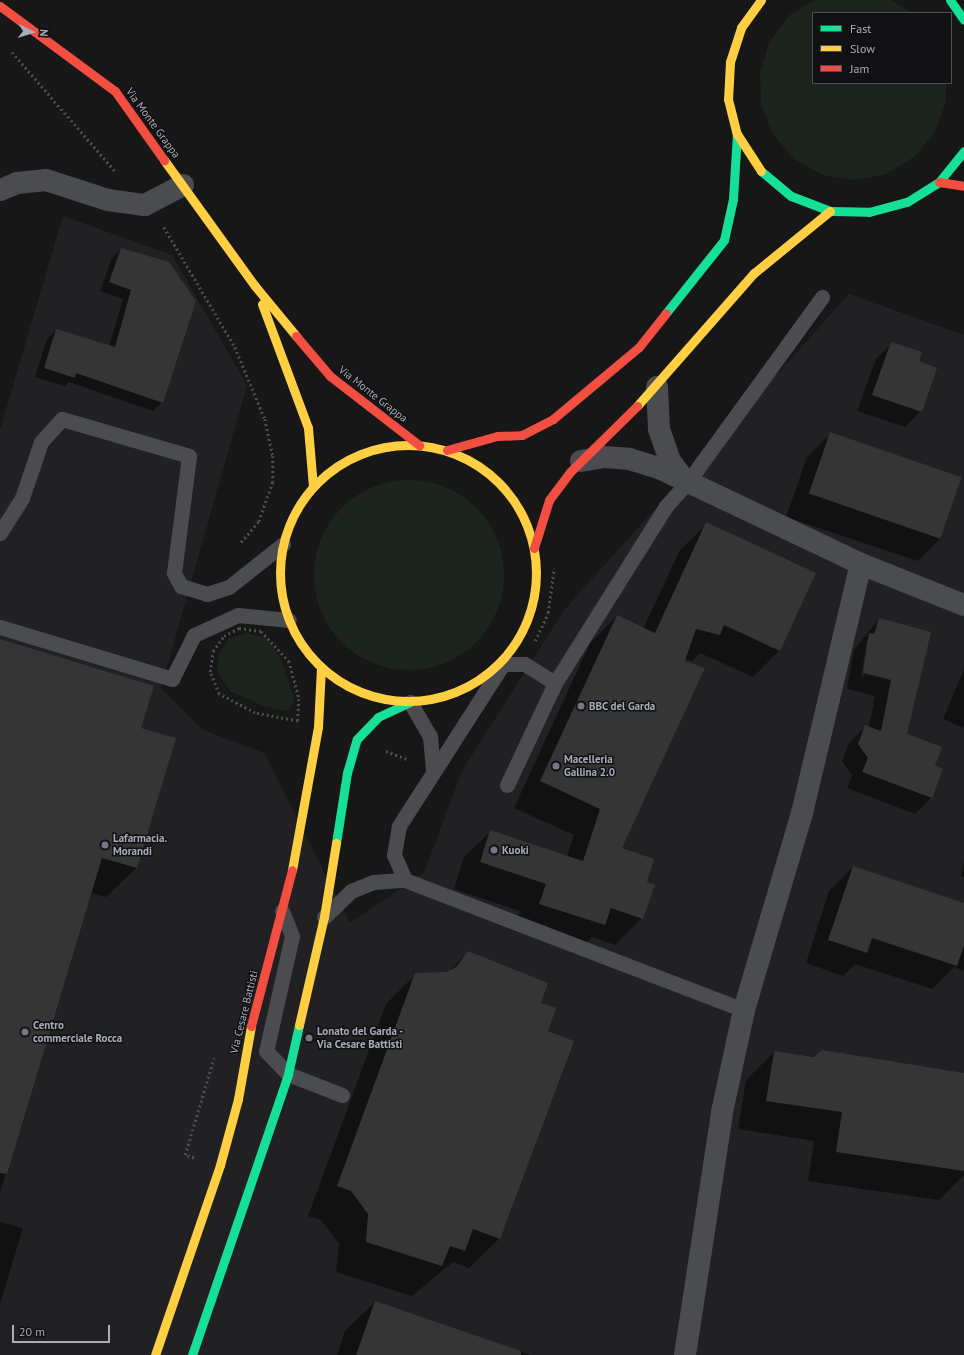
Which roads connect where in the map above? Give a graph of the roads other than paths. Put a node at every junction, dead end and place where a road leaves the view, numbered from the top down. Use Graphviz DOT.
graph roads {
  1 [pos="761,0"];
  2 [pos="0,6"];
  3 [pos="737,134"];
  4 [pos="964,151"];
  5 [pos="939,182"];
  6 [pos="183,185"];
  7 [pos="964,186"];
  8 [pos="0,190"];
  9 [pos="830,211"];
  10 [pos="255,286"];
  11 [pos="822,297"];
  12 [pos="657,387"];
  13 [pos="419,445"];
  14 [pos="447,450"];
  15 [pos="581,461"];
  16 [pos="687,483"];
  17 [pos="314,486"];
  18 [pos="0,533"];
  19 [pos="283,544"];
  20 [pos="534,549"];
  21 [pos="861,564"];
  22 [pos="964,605"];
  23 [pos="289,620"];
  24 [pos="0,628"];
  25 [pos="503,664"];
  26 [pos="320,667"];
  27 [pos="555,683"];
  28 [pos="410,702"];
  29 [pos="433,769"];
  30 [pos="507,785"];
  31 [pos="405,880"];
  32 [pos="282,911"];
  33 [pos="324,917"];
  34 [pos="744,1010"];
  35 [pos="288,1074"];
  36 [pos="342,1095"];
  37 [pos="155,1355"];
  38 [pos="192,1355"];
  39 [pos="685,1355"];
  1 -- 3 [label="main road"];
  2 -- 6 [label="main road, Via Monte Grappa"];
  3 -- 9 [label="main road"];
  3 -- 14 [label="main road"];
  4 -- 5 [label="main road"];
  5 -- 7 [label="main road"];
  5 -- 9 [label="main road"];
  6 -- 8 [label="street"];
  6 -- 10 [label="main road, Via Monte Grappa"];
  9 -- 12 [label="main road"];
  10 -- 13 [label="main road, Via Monte Grappa"];
  10 -- 17 [label="main road, Via Monte Grappa"];
  11 -- 16 [label="lane"];
  12 -- 15 [label="main road"];
  12 -- 16 [label="street"];
  13 -- 14 [label="main road"];
  13 -- 17 [label="main road"];
  14 -- 20 [label="main road"];
  15 -- 16 [label="street"];
  15 -- 20 [label="main road"];
  16 -- 21 [label="street"];
  16 -- 27 [label="lane"];
  17 -- 19 [label="main road"];
  18 -- 19 [label="lane"];
  19 -- 23 [label="main road"];
  20 -- 25 [label="main road"];
  21 -- 22 [label="street"];
  21 -- 34 [label="street"];
  23 -- 24 [label="lane"];
  23 -- 26 [label="main road"];
  25 -- 27 [label="lane"];
  25 -- 28 [label="main road"];
  25 -- 29 [label="lane"];
  26 -- 28 [label="main road"];
  26 -- 32 [label="main road, Via Cesare Battisti"];
  27 -- 30 [label="lane"];
  28 -- 29 [label="lane"];
  28 -- 33 [label="main road"];
  29 -- 31 [label="lane"];
  31 -- 33 [label="lane"];
  31 -- 34 [label="lane"];
  32 -- 35 [label="lane"];
  32 -- 37 [label="main road, Via Cesare Battisti"];
  33 -- 35 [label="main road"];
  34 -- 39 [label="street"];
  35 -- 36 [label="lane"];
  35 -- 38 [label="main road"];
}
